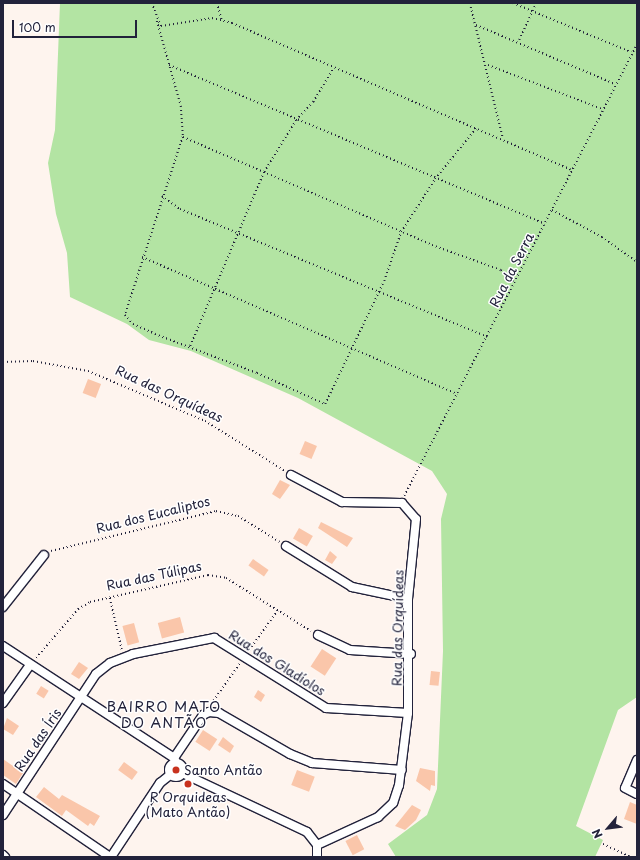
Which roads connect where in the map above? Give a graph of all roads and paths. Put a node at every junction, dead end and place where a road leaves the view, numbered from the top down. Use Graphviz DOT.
graph roads {
  1 [pos="152,3"];
  2 [pos="217,3"];
  3 [pos="470,3"];
  4 [pos="513,3"];
  5 [pos="536,3"];
  6 [pos="535,11"];
  7 [pos="222,20"];
  8 [pos="157,21"];
  9 [pos="476,24"];
  10 [pos="519,40"];
  11 [pos="637,44"];
  12 [pos="631,52"];
  13 [pos="169,65"];
  14 [pos="488,65"];
  15 [pos="333,69"];
  16 [pos="615,84"];
  17 [pos="602,109"];
  18 [pos="296,120"];
  19 [pos="477,127"];
  20 [pos="183,137"];
  21 [pos="503,138"];
  22 [pos="571,170"];
  23 [pos="264,172"];
  24 [pos="435,179"];
  25 [pos="162,196"];
  26 [pos="552,210"];
  27 [pos="545,224"];
  28 [pos="401,232"];
  29 [pos="239,233"];
  30 [pos="142,257"];
  31 [pos="637,262"];
  32 [pos="515,283"];
  33 [pos="213,288"];
  34 [pos="378,291"];
  35 [pos="487,337"];
  36 [pos="190,346"];
  37 [pos="350,347"];
  38 [pos="3,362"];
  39 [pos="457,394"];
  40 [pos="291,474"];
  41 [pos="404,504"];
  42 [pos="286,546"];
  43 [pos="44,555"];
  44 [pos="110,598"];
  45 [pos="408,599"];
  46 [pos="3,606"];
  47 [pos="278,610"];
  48 [pos="318,635"];
  49 [pos="3,646"];
  50 [pos="410,654"];
  51 [pos="124,657"];
  52 [pos="244,657"];
  53 [pos="30,665"];
  54 [pos="81,698"];
  55 [pos="3,703"];
  56 [pos="408,714"];
  57 [pos="203,715"];
  58 [pos="175,760"];
  59 [pos="637,760"];
  60 [pos="402,770"];
  61 [pos="182,773"];
  62 [pos="170,775"];
  63 [pos="3,784"];
  64 [pos="17,793"];
  65 [pos="637,794"];
  66 [pos="3,815"];
  67 [pos="603,844"];
  68 [pos="317,845"];
  69 [pos="111,857"];
  70 [pos="317,857"];
  71 [pos="631,857"];
  1 -- 8 [label="path"];
  2 -- 7 [label="path"];
  3 -- 9 [label="path"];
  4 -- 6 [label="path"];
  5 -- 6 [label="path"];
  6 -- 10 [label="path"];
  6 -- 12 [label="path"];
  7 -- 8 [label="path"];
  7 -- 15 [label="path"];
  8 -- 13 [label="path"];
  9 -- 10 [label="path"];
  9 -- 14 [label="path"];
  10 -- 16 [label="path"];
  11 -- 12 [label="path, Rua da Serra"];
  12 -- 16 [label="path, Rua da Serra"];
  13 -- 18 [label="path"];
  13 -- 20 [label="path"];
  14 -- 17 [label="path"];
  14 -- 21 [label="path"];
  15 -- 18 [label="path"];
  15 -- 19 [label="path"];
  16 -- 17 [label="path, Rua da Serra"];
  17 -- 22 [label="path, Rua da Serra"];
  18 -- 23 [label="path"];
  18 -- 24 [label="path"];
  19 -- 21 [label="path"];
  19 -- 24 [label="path"];
  20 -- 23 [label="path"];
  20 -- 25 [label="path"];
  21 -- 22 [label="path"];
  22 -- 26 [label="path, Rua da Serra"];
  23 -- 28 [label="path"];
  23 -- 29 [label="path"];
  24 -- 27 [label="path"];
  24 -- 28 [label="path"];
  25 -- 29 [label="path"];
  25 -- 30 [label="path"];
  26 -- 27 [label="path, Rua da Serra"];
  26 -- 31 [label="path"];
  27 -- 32 [label="path, Rua da Serra"];
  28 -- 32 [label="path"];
  28 -- 34 [label="path"];
  29 -- 33 [label="path"];
  29 -- 34 [label="path"];
  30 -- 33 [label="path"];
  30 -- 36 [label="path"];
  32 -- 35 [label="path, Rua da Serra"];
  33 -- 36 [label="path"];
  33 -- 37 [label="path"];
  34 -- 35 [label="path"];
  34 -- 37 [label="path"];
  35 -- 39 [label="path, Rua da Serra"];
  36 -- 37 [label="path"];
  37 -- 39 [label="path"];
  38 -- 40 [label="path, Rua das Orquídeas"];
  39 -- 41 [label="path, Rua da Serra"];
  40 -- 41 [label="street"];
  41 -- 45 [label="street, Rua das Orquídeas"];
  42 -- 43 [label="path, Rua dos Eucaliptos"];
  42 -- 45 [label="street"];
  43 -- 46 [label="street"];
  44 -- 47 [label="path, Rua das Túlipas"];
  44 -- 51 [label="path"];
  44 -- 53 [label="path, Rua das Túlipas"];
  45 -- 50 [label="street, Rua das Orquídeas"];
  47 -- 48 [label="path, Rua das Túlipas"];
  47 -- 52 [label="path"];
  48 -- 50 [label="street"];
  49 -- 53 [label="street"];
  50 -- 56 [label="street, Rua das Orquídeas"];
  51 -- 52 [label="street, Rua dos Gladíolos"];
  51 -- 54 [label="street, Rua dos Gladíolos"];
  52 -- 56 [label="street, Rua dos Gladíolos"];
  52 -- 57 [label="path"];
  53 -- 54 [label="street"];
  53 -- 55 [label="street"];
  54 -- 58 [label="street"];
  54 -- 64 [label="street, Rua das Íris"];
  56 -- 60 [label="street, Rua das Orquídeas"];
  57 -- 58 [label="street"];
  57 -- 60 [label="street"];
  58 -- 61 [label="street"];
  58 -- 62 [label="street"];
  59 -- 65 [label="street"];
  60 -- 68 [label="street, Rua das Orquídeas"];
  61 -- 62 [label="street"];
  61 -- 68 [label="street"];
  62 -- 69 [label="street"];
  63 -- 64 [label="street"];
  64 -- 66 [label="street, Rua das Íris"];
  64 -- 69 [label="street"];
  67 -- 71 [label="path"];
  68 -- 70 [label="street"];
}
